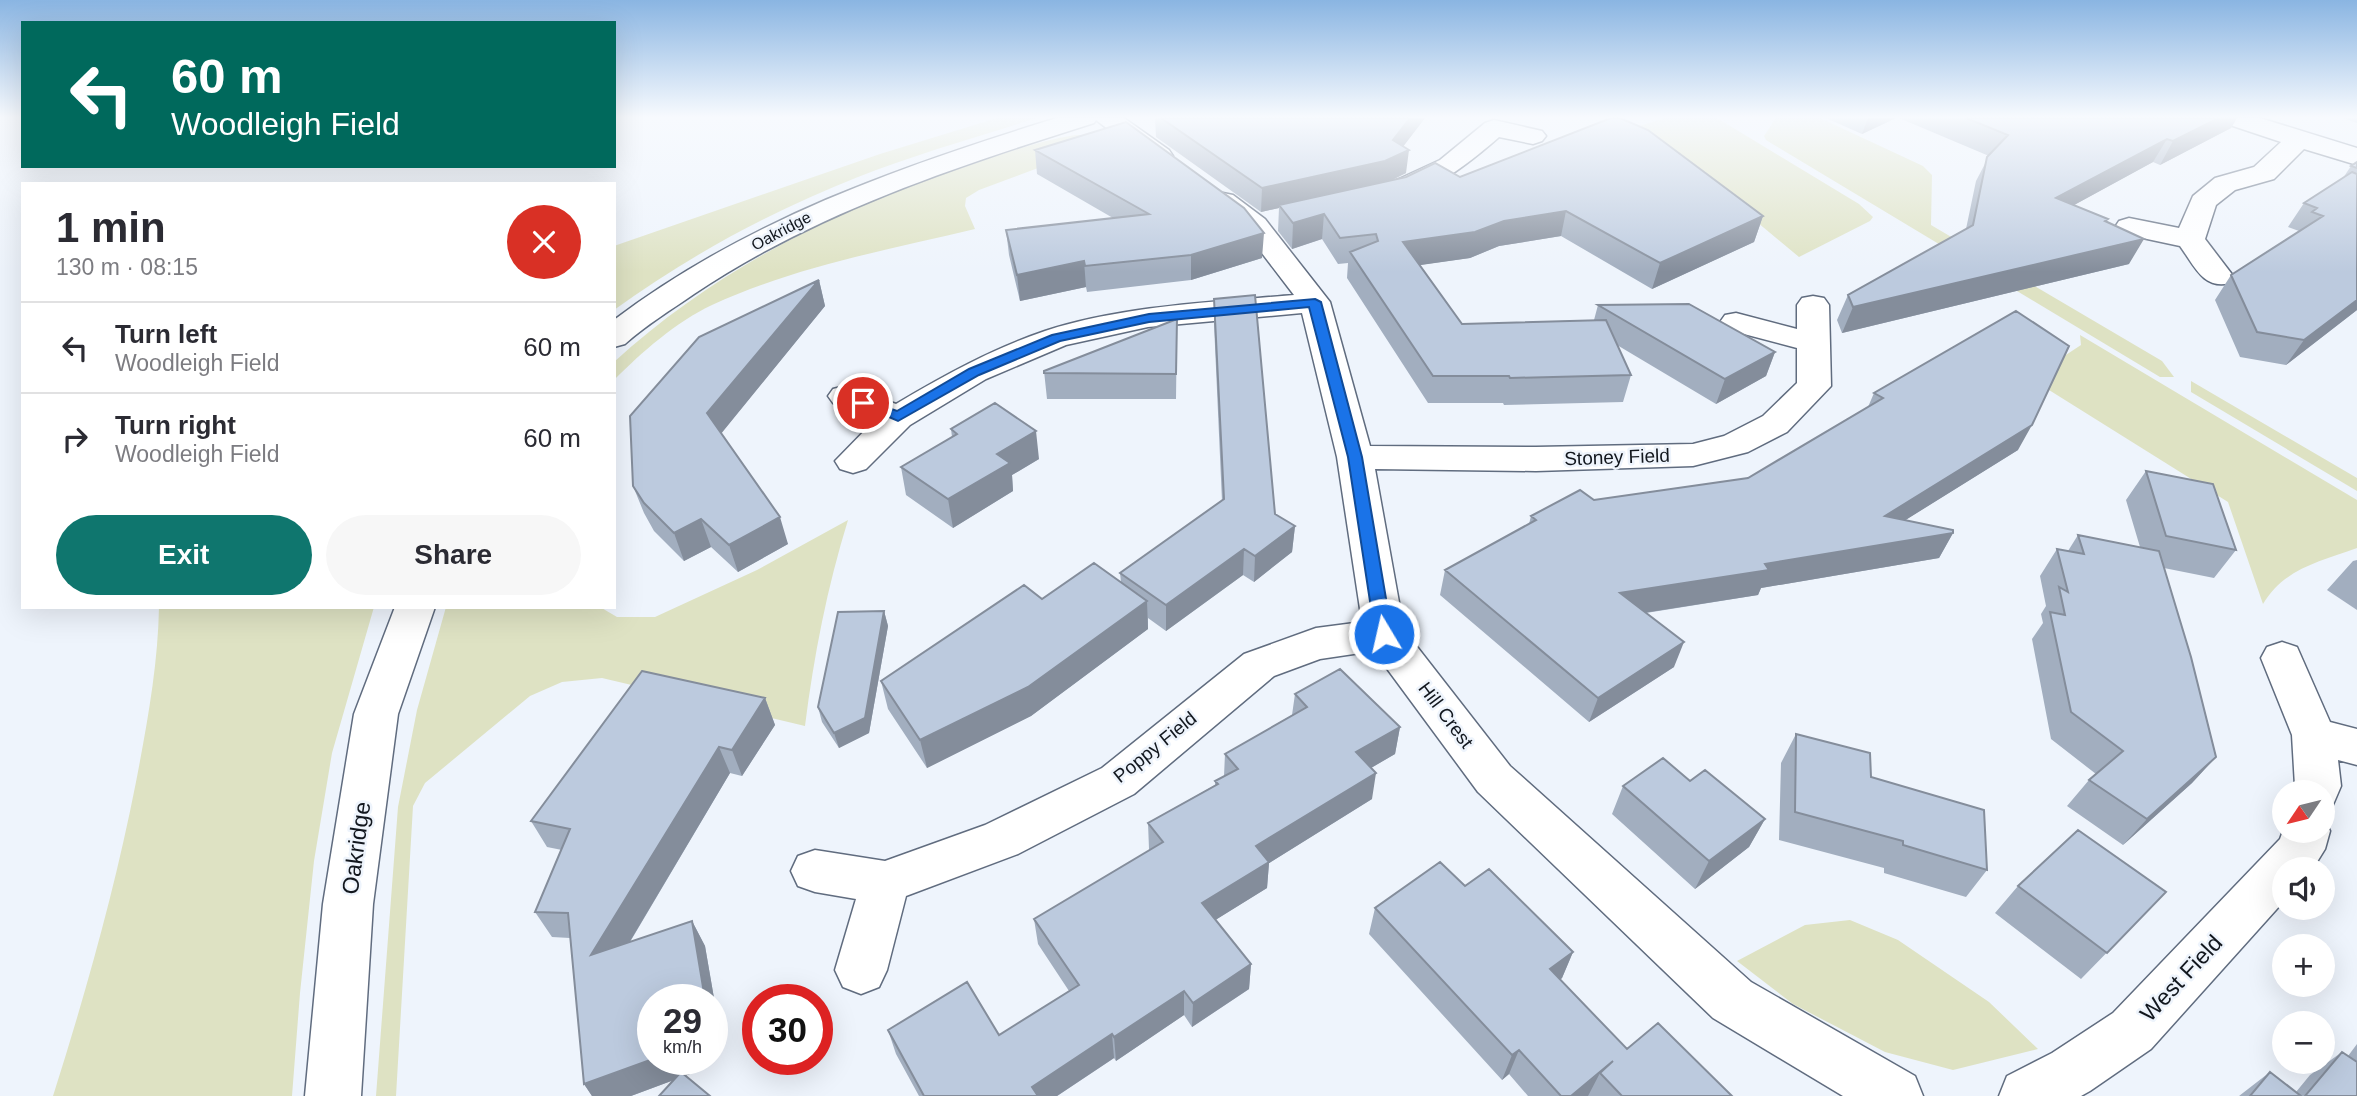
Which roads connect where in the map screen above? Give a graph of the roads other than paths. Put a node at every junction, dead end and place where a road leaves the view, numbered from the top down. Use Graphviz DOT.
graph roads {
  1 [pos="926,169"];
  2 [pos="1178,169"];
  3 [pos="1442,169"];
  4 [pos="2268,169"];
  5 [pos="1367,199"];
  6 [pos="2129,227"];
  7 [pos="2190,239"];
  8 [pos="2220,278"];
  9 [pos="1315,302"];
  10 [pos="1814,306"];
  11 [pos="1736,322"];
  12 [pos="616,336"];
  13 [pos="1814,343"];
  14 [pos="845,396"];
  15 [pos="898,417"];
  16 [pos="1355,457"];
  17 [pos="853,461"];
  18 [pos="414,609"];
  19 [pos="1384,634"];
  20 [pos="2282,659"];
  21 [pos="2314,736"];
  22 [pos="2357,747"];
  23 [pos="2318,780"];
  24 [pos="2302,844"];
  25 [pos="815,871"];
  26 [pos="885,882"];
  27 [pos="861,970"];
  28 [pos="333,1096"];
  29 [pos="1895,1096"];
  30 [pos="2027,1096"];
  1 -- 12 [label="street, Oakridge"];
  2 -- 9 [label="street, Hill Crest"];
  3 -- 5 [label="street"];
  4 -- 7 [label="street"];
  6 -- 7 [label="street"];
  7 -- 8 [label="street"];
  9 -- 15 [label="street"];
  9 -- 16 [label="street, Hill Crest"];
  10 -- 13 [label="street, Stoney Field"];
  11 -- 13 [label="street"];
  13 -- 16 [label="street, Stoney Field"];
  14 -- 15 [label="street"];
  15 -- 17 [label="street"];
  16 -- 19 [label="street, Hill Crest"];
  18 -- 28 [label="street, Oakridge"];
  19 -- 26 [label="street, Poppy Field"];
  19 -- 29 [label="street, Hill Crest"];
  20 -- 21 [label="street"];
  21 -- 22 [label="street"];
  21 -- 23 [label="street"];
  24 -- 30 [label="street, West Field"];
  25 -- 26 [label="street, Poppy Field"];
  26 -- 27 [label="street"];
}
